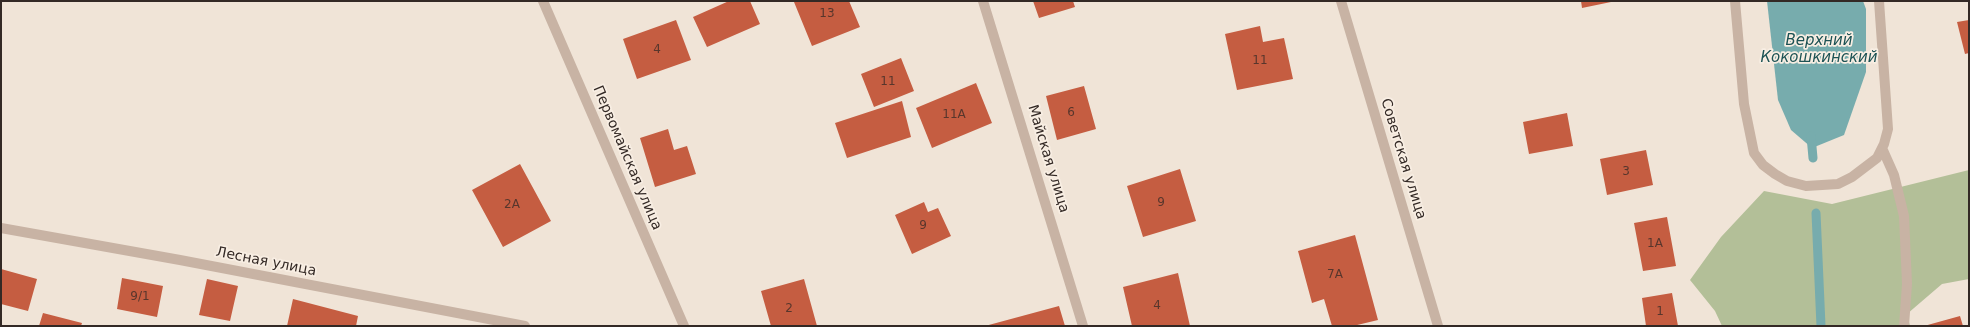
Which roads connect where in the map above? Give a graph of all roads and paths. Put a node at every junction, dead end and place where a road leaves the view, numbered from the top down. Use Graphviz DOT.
graph roads {
  1 [pos="543,1"];
  2 [pos="983,1"];
  3 [pos="1341,1"];
  4 [pos="1735,1"];
  5 [pos="1879,1"];
  6 [pos="1882,148"];
  7 [pos="1,228"];
  8 [pos="525,326"];
  9 [pos="684,326"];
  10 [pos="1084,326"];
  11 [pos="1438,326"];
  12 [pos="1904,326"];
  1 -- 9 [label="street, Первомайская улица"];
  2 -- 10 [label="street, Майская улица"];
  3 -- 11 [label="street, Советская улица"];
  4 -- 6 [label="street"];
  5 -- 6 [label="street"];
  6 -- 12 [label="street"];
  7 -- 8 [label="street, Лесная улица"];
}
